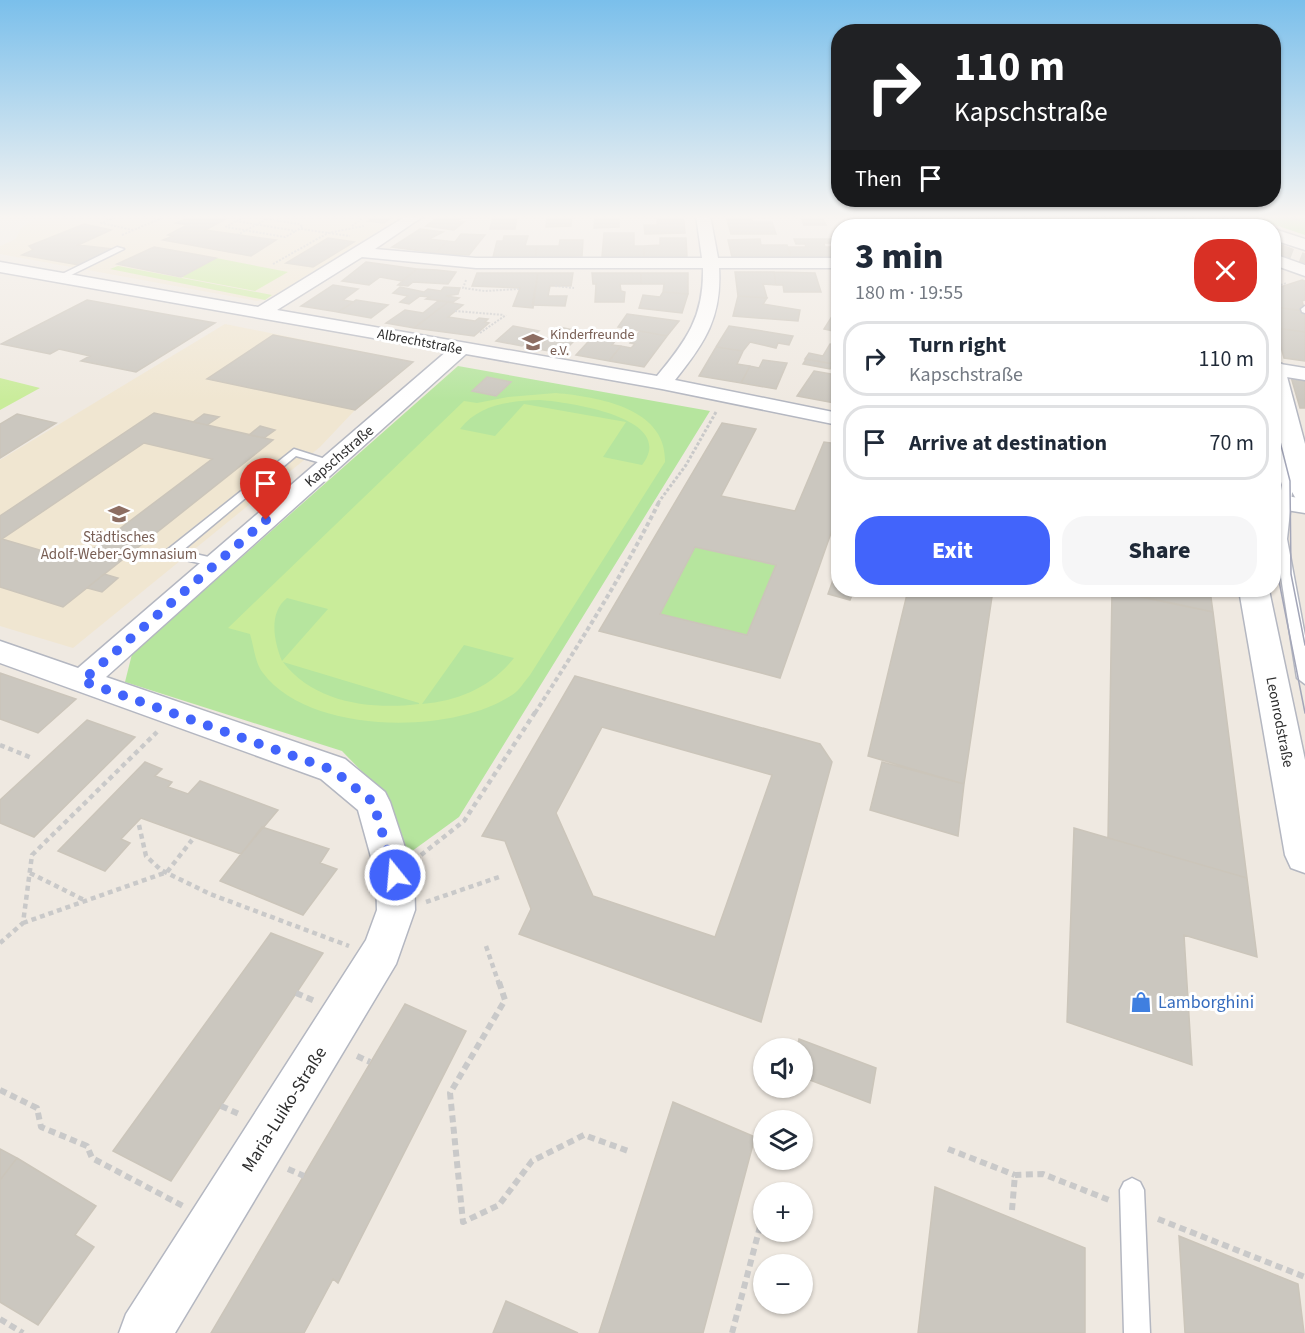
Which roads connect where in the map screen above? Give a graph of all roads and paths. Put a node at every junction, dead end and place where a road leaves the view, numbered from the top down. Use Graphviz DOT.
graph roads {
  1 [pos="61,277"];
  2 [pos="311,277"];
  3 [pos="712,277"];
  4 [pos="467,279"];
  5 [pos="483,286"];
  6 [pos="555,286"];
  7 [pos="574,288"];
  8 [pos="519,289"];
  9 [pos="481,290"];
  10 [pos="454,311"];
  11 [pos="262,312"];
  12 [pos="468,343"];
  13 [pos="1281,370"];
  14 [pos="1305,374"];
  15 [pos="662,383"];
  16 [pos="725,396"];
  17 [pos="831,418"];
  18 [pos="1281,437"];
  19 [pos="1281,446"];
  20 [pos="332,463"];
  21 [pos="1281,478"];
  22 [pos="1287,496"];
  23 [pos="217,563"];
  24 [pos="1255,597"];
  25 [pos="0,652"];
  26 [pos="1305,678"];
  27 [pos="82,681"];
  28 [pos="164,725"];
  29 [pos="2,744"];
  30 [pos="32,758"];
  31 [pos="139,825"];
  32 [pos="192,840"];
  33 [pos="1305,855"];
  34 [pos="167,872"];
  35 [pos="30,873"];
  36 [pos="502,876"];
  37 [pos="412,877"];
  38 [pos="86,901"];
  39 [pos="23,923"];
  40 [pos="0,943"];
  41 [pos="486,945"];
  42 [pos="358,949"];
  43 [pos="296,993"];
  44 [pos="324,1005"];
  45 [pos="357,1056"];
  46 [pos="370,1062"];
  47 [pos="0,1089"];
  48 [pos="221,1106"];
  49 [pos="251,1119"];
  50 [pos="948,1149"];
  51 [pos="631,1152"];
  52 [pos="288,1168"];
  53 [pos="1015,1174"];
  54 [pos="304,1176"];
  55 [pos="1132,1190"];
  56 [pos="191,1210"];
  57 [pos="756,1242"];
  58 [pos="0,1319"];
  59 [pos="23,1333"];
  60 [pos="145,1333"];
  61 [pos="732,1333"];
  62 [pos="1137,1333"];
  1 -- 11 [label="street, Albrechtstraße"];
  2 -- 11 [label="street"];
  3 -- 15 [label="street"];
  4 -- 9 [label="path"];
  5 -- 9 [label="path"];
  6 -- 7 [label="path"];
  8 -- 9 [label="path"];
  10 -- 12 [label="path"];
  11 -- 12 [label="street, Albrechtstraße"];
  12 -- 15 [label="street, Albrechtstraße"];
  12 -- 20 [label="street, Kapschstraße"];
  13 -- 14 [label="street"];
  15 -- 16 [label="street, Albrechtstraße"];
  16 -- 17 [label="street, Albrechtstraße"];
  16 -- 37 [label="path"];
  18 -- 22 [label="main road"];
  19 -- 22 [label="lane"];
  20 -- 23 [label="street, Kapschstraße"];
  20 -- 23 [label="lane"];
  21 -- 22 [label="main road"];
  22 -- 26 [label="lane"];
  23 -- 27 [label="street, Kapschstraße"];
  24 -- 33 [label="main road, Leonrodstraße"];
  25 -- 27 [label="street, Maria-Luiko-Straße"];
  27 -- 37 [label="street, Maria-Luiko-Straße"];
  28 -- 35 [label="path"];
  29 -- 30 [label="path"];
  31 -- 34 [label="path"];
  32 -- 34 [label="path"];
  34 -- 38 [label="path"];
  34 -- 42 [label="path"];
  35 -- 38 [label="path"];
  35 -- 39 [label="path"];
  36 -- 37 [label="path"];
  37 -- 60 [label="street, Maria-Luiko-Straße"];
  38 -- 39 [label="path"];
  39 -- 40 [label="path"];
  41 -- 51 [label="path"];
  43 -- 44 [label="path"];
  45 -- 46 [label="path"];
  47 -- 56 [label="path"];
  48 -- 49 [label="path"];
  50 -- 53 [label="path"];
  52 -- 54 [label="path"];
  55 -- 62 [label="lane"];
  57 -- 61 [label="path"];
  58 -- 59 [label="path"];
}
